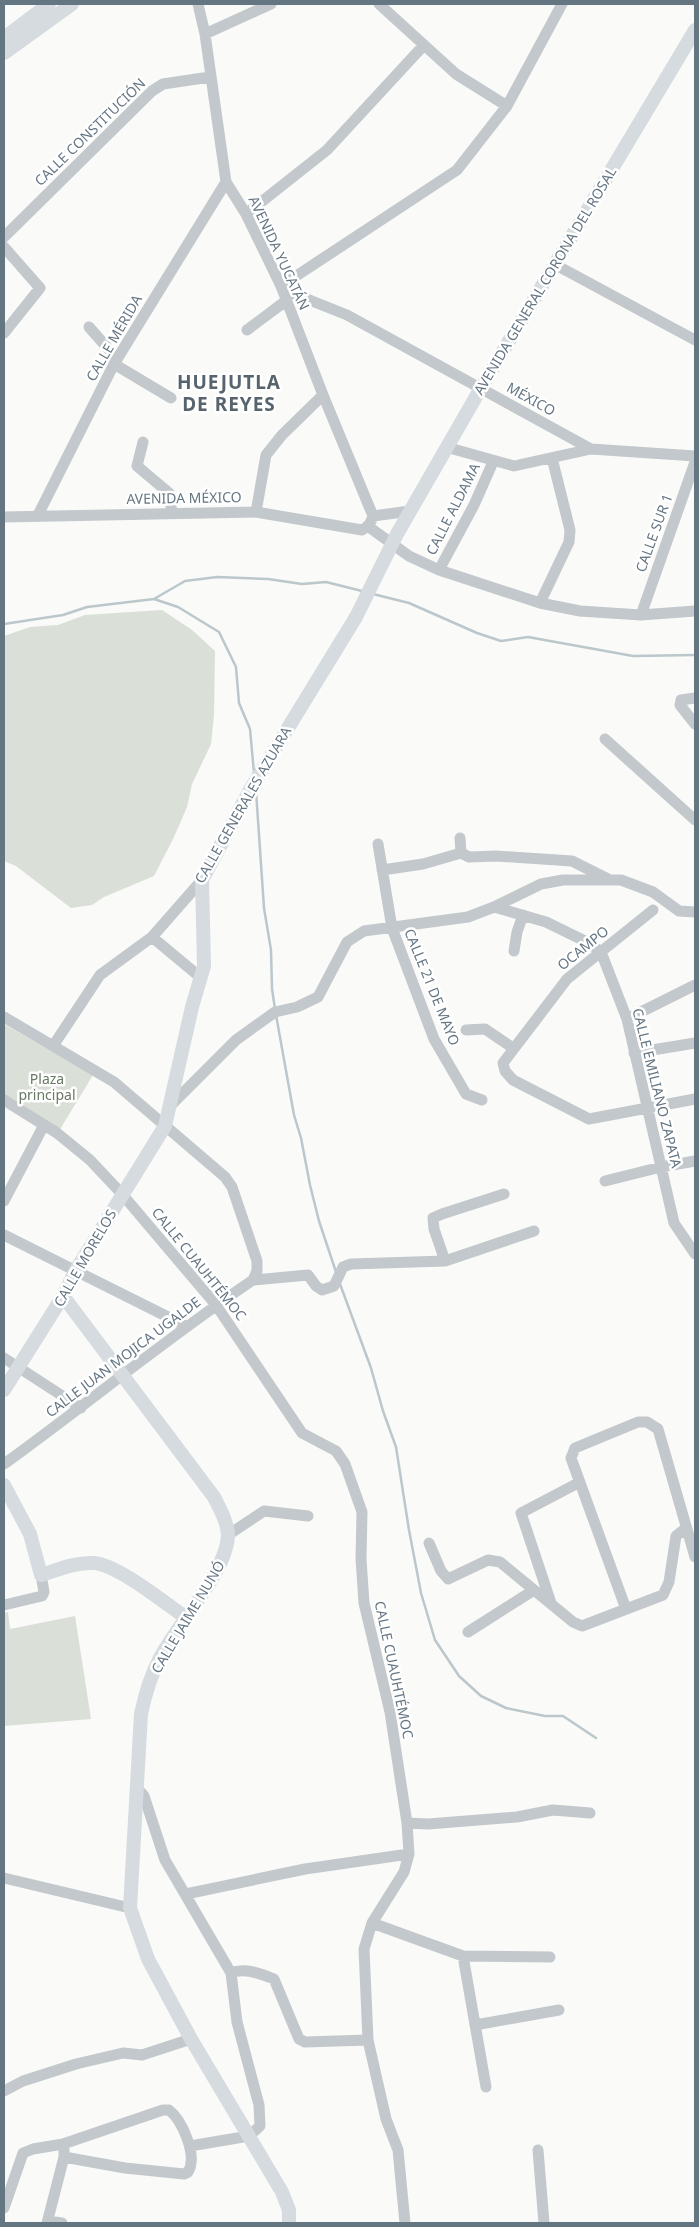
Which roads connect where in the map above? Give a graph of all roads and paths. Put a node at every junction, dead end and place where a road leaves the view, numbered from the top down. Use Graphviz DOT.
graph roads {
  1 [pos="49,4"];
  2 [pos="72,4"];
  3 [pos="198,4"];
  4 [pos="270,4"];
  5 [pos="378,4"];
  6 [pos="562,4"];
  7 [pos="695,30"];
  8 [pos="206,34"];
  9 [pos="4,38"];
  10 [pos="424,45"];
  11 [pos="4,53"];
  12 [pos="210,77"];
  13 [pos="507,106"];
  14 [pos="226,182"];
  15 [pos="246,214"];
  16 [pos="4,237"];
  17 [pos="4,247"];
  18 [pos="554,264"];
  19 [pos="283,292"];
  20 [pos="89,327"];
  21 [pos="248,330"];
  22 [pos="4,333"];
  23 [pos="695,340"];
  24 [pos="114,364"];
  25 [pos="481,388"];
  26 [pos="322,395"];
  27 [pos="171,398"];
  28 [pos="143,442"];
  29 [pos="446,447"];
  30 [pos="591,449"];
  31 [pos="695,456"];
  32 [pos="552,458"];
  33 [pos="493,462"];
  34 [pos="695,462"];
  35 [pos="410,511"];
  36 [pos="256,512"];
  37 [pos="172,513"];
  38 [pos="38,515"];
  39 [pos="4,517"];
  40 [pos="368,524"];
  41 [pos="397,534"];
  42 [pos="439,570"];
  43 [pos="540,602"];
  44 [pos="695,611"];
  45 [pos="641,614"];
  46 [pos="695,698"];
  47 [pos="695,724"];
  48 [pos="605,739"];
  49 [pos="695,820"];
  50 [pos="460,838"];
  51 [pos="378,844"];
  52 [pos="461,853"];
  53 [pos="382,870"];
  54 [pos="202,880"];
  55 [pos="610,880"];
  56 [pos="494,907"];
  57 [pos="653,910"];
  58 [pos="695,912"];
  59 [pos="523,915"];
  60 [pos="392,928"];
  61 [pos="152,937"];
  62 [pos="514,951"];
  63 [pos="601,952"];
  64 [pos="200,977"];
  65 [pos="695,985"];
  66 [pos="4,1017"];
  67 [pos="627,1019"];
  68 [pos="466,1030"];
  69 [pos="695,1043"];
  70 [pos="53,1046"];
  71 [pos="513,1048"];
  72 [pos="634,1053"];
  73 [pos="695,1099"];
  74 [pos="4,1100"];
  75 [pos="482,1100"];
  76 [pos="170,1106"];
  77 [pos="649,1106"];
  78 [pos="44,1125"];
  79 [pos="165,1126"];
  80 [pos="695,1162"];
  81 [pos="661,1167"];
  82 [pos="606,1181"];
  83 [pos="122,1194"];
  84 [pos="504,1194"];
  85 [pos="4,1201"];
  86 [pos="534,1231"];
  87 [pos="4,1235"];
  88 [pos="695,1254"];
  89 [pos="445,1261"];
  90 [pos="76,1270"];
  91 [pos="255,1276"];
  92 [pos="63,1296"];
  93 [pos="216,1305"];
  94 [pos="186,1326"];
  95 [pos="4,1358"];
  96 [pos="17,1367"];
  97 [pos="122,1376"];
  98 [pos="4,1390"];
  99 [pos="82,1408"];
  100 [pos="4,1464"];
  101 [pos="580,1482"];
  102 [pos="4,1485"];
  103 [pos="308,1516"];
  104 [pos="686,1528"];
  105 [pos="228,1534"];
  106 [pos="429,1543"];
  107 [pos="695,1557"];
  108 [pos="41,1575"];
  109 [pos="534,1590"];
  110 [pos="551,1604"];
  111 [pos="4,1605"];
  112 [pos="626,1610"];
  113 [pos="186,1617"];
  114 [pos="468,1632"];
  115 [pos="136,1787"];
  116 [pos="590,1813"];
  117 [pos="407,1823"];
  118 [pos="409,1854"];
  119 [pos="4,1878"];
  120 [pos="186,1894"];
  121 [pos="130,1908"];
  122 [pos="372,1922"];
  123 [pos="463,1956"];
  124 [pos="550,1957"];
  125 [pos="231,1973"];
  126 [pos="559,2010"];
  127 [pos="475,2025"];
  128 [pos="191,2038"];
  129 [pos="368,2040"];
  130 [pos="486,2087"];
  131 [pos="4,2091"];
  132 [pos="249,2136"];
  133 [pos="63,2144"];
  134 [pos="190,2146"];
  135 [pos="538,2150"];
  136 [pos="64,2157"];
  137 [pos="4,2208"];
  138 [pos="48,2222"];
  139 [pos="62,2223"];
  140 [pos="289,2223"];
  141 [pos="405,2223"];
  142 [pos="544,2223"];
  1 -- 9 [label="main road"];
  2 -- 11 [label="main road"];
  3 -- 8 [label="street, AVENIDA YUCATÁN"];
  4 -- 8 [label="street"];
  5 -- 10 [label="street"];
  6 -- 13 [label="street"];
  7 -- 18 [label="main road, AVENIDA GENERAL CORONA DEL ROSAL"];
  8 -- 12 [label="street, AVENIDA YUCATÁN"];
  10 -- 13 [label="street"];
  10 -- 15 [label="street"];
  12 -- 14 [label="street, AVENIDA YUCATÁN"];
  12 -- 16 [label="street, CALLE CONSTITUCIÓN"];
  13 -- 19 [label="street"];
  14 -- 15 [label="street, AVENIDA YUCATÁN"];
  14 -- 24 [label="street, CALLE MÉRIDA"];
  15 -- 19 [label="street, AVENIDA YUCATÁN"];
  17 -- 22 [label="street"];
  18 -- 23 [label="street"];
  18 -- 25 [label="main road, AVENIDA GENERAL CORONA DEL ROSAL"];
  19 -- 21 [label="street"];
  19 -- 25 [label="street, MÉXICO"];
  19 -- 26 [label="street, AVENIDA YUCATÁN"];
  20 -- 24 [label="street"];
  24 -- 27 [label="street"];
  24 -- 38 [label="street, CALLE MÉRIDA"];
  25 -- 29 [label="main road, AVENIDA GENERAL CORONA DEL ROSAL"];
  25 -- 30 [label="street, MÉXICO"];
  26 -- 36 [label="street"];
  26 -- 40 [label="street, AVENIDA YUCATÁN"];
  28 -- 37 [label="street"];
  29 -- 33 [label="street"];
  29 -- 35 [label="main road, AVENIDA GENERAL CORONA DEL ROSAL"];
  30 -- 31 [label="street, MÉXICO"];
  30 -- 32 [label="street"];
  32 -- 33 [label="street"];
  32 -- 43 [label="street"];
  33 -- 42 [label="street, CALLE ALDAMA"];
  34 -- 45 [label="street, CALLE SUR 1"];
  35 -- 40 [label="street"];
  35 -- 41 [label="main road, AVENIDA GENERAL CORONA DEL ROSAL"];
  36 -- 37 [label="street, AVENIDA MÉXICO"];
  36 -- 40 [label="street, AVENIDA MÉXICO"];
  37 -- 38 [label="street, AVENIDA MÉXICO"];
  38 -- 39 [label="street, AVENIDA MÉXICO"];
  40 -- 42 [label="street"];
  41 -- 54 [label="main road, CALLE GENERALES AZUARA"];
  42 -- 43 [label="street"];
  43 -- 45 [label="street"];
  44 -- 45 [label="street"];
  46 -- 47 [label="street"];
  48 -- 49 [label="street"];
  50 -- 52 [label="street"];
  51 -- 53 [label="street, CALLE 21 DE MAYO"];
  52 -- 53 [label="street"];
  52 -- 55 [label="street"];
  53 -- 60 [label="street, CALLE 21 DE MAYO"];
  54 -- 61 [label="street, CALLE GENERALES AZUARA"];
  54 -- 64 [label="main road, CALLE MORELOS"];
  55 -- 56 [label="street"];
  55 -- 58 [label="street"];
  56 -- 59 [label="street"];
  56 -- 60 [label="street"];
  57 -- 63 [label="street, OCAMPO"];
  59 -- 62 [label="street"];
  59 -- 63 [label="street"];
  60 -- 75 [label="street, CALLE 21 DE MAYO"];
  60 -- 76 [label="street"];
  61 -- 64 [label="street"];
  61 -- 70 [label="street, CALLE GENERALES AZUARA"];
  63 -- 67 [label="street, CALLE EMILIANO ZAPATA"];
  63 -- 71 [label="street, OCAMPO"];
  64 -- 76 [label="main road, CALLE MORELOS"];
  65 -- 67 [label="street"];
  66 -- 70 [label="street"];
  67 -- 72 [label="street, CALLE EMILIANO ZAPATA"];
  68 -- 71 [label="street"];
  69 -- 72 [label="street"];
  70 -- 79 [label="street"];
  71 -- 77 [label="street, OCAMPO"];
  72 -- 77 [label="street, CALLE EMILIANO ZAPATA"];
  73 -- 77 [label="street"];
  74 -- 78 [label="street, CALLE CUAUHTÉMOC"];
  76 -- 79 [label="main road, CALLE MORELOS"];
  77 -- 81 [label="street, CALLE EMILIANO ZAPATA"];
  78 -- 83 [label="street, CALLE CUAUHTÉMOC"];
  78 -- 85 [label="street"];
  79 -- 83 [label="main road, CALLE MORELOS"];
  79 -- 91 [label="street"];
  80 -- 81 [label="street"];
  81 -- 82 [label="street"];
  81 -- 88 [label="street, CALLE EMILIANO ZAPATA"];
  83 -- 90 [label="main road, CALLE MORELOS"];
  83 -- 93 [label="street, CALLE CUAUHTÉMOC"];
  84 -- 89 [label="street"];
  86 -- 89 [label="street"];
  87 -- 90 [label="street"];
  89 -- 91 [label="street"];
  90 -- 92 [label="main road, CALLE MORELOS"];
  90 -- 94 [label="street"];
  91 -- 93 [label="street, CALLE JUAN MOJICA UGALDE"];
  92 -- 96 [label="main road, CALLE MORELOS"];
  92 -- 97 [label="main road"];
  93 -- 94 [label="street, CALLE JUAN MOJICA UGALDE"];
  93 -- 117 [label="street, CALLE CUAUHTÉMOC"];
  94 -- 97 [label="street, CALLE JUAN MOJICA UGALDE"];
  95 -- 96 [label="street"];
  96 -- 98 [label="main road, CALLE MORELOS"];
  96 -- 99 [label="street"];
  97 -- 99 [label="street, CALLE JUAN MOJICA UGALDE"];
  97 -- 105 [label="main road"];
  99 -- 100 [label="street, CALLE JUAN MOJICA UGALDE"];
  101 -- 104 [label="street"];
  101 -- 110 [label="street"];
  101 -- 112 [label="street"];
  102 -- 108 [label="main road"];
  103 -- 105 [label="street"];
  104 -- 107 [label="street"];
  104 -- 112 [label="street"];
  105 -- 113 [label="main road, CALLE JAIME NUNÓ"];
  106 -- 109 [label="street"];
  108 -- 111 [label="street"];
  108 -- 113 [label="main road"];
  109 -- 110 [label="street"];
  109 -- 114 [label="street"];
  110 -- 112 [label="street"];
  113 -- 115 [label="main road, CALLE JAIME NUNÓ"];
  115 -- 120 [label="street"];
  115 -- 121 [label="main road, CALLE JAIME NUNÓ"];
  116 -- 117 [label="street"];
  117 -- 118 [label="street, CALLE CUAUHTÉMOC"];
  118 -- 120 [label="street"];
  118 -- 122 [label="street, CALLE CUAUHTÉMOC"];
  119 -- 121 [label="street"];
  120 -- 125 [label="street"];
  121 -- 128 [label="main road"];
  122 -- 123 [label="street"];
  122 -- 129 [label="street, CALLE CUAUHTÉMOC"];
  123 -- 124 [label="street"];
  123 -- 127 [label="street"];
  125 -- 129 [label="street"];
  125 -- 132 [label="street"];
  126 -- 127 [label="street"];
  127 -- 130 [label="street"];
  128 -- 131 [label="street"];
  128 -- 132 [label="main road"];
  129 -- 141 [label="street, CALLE CUAUHTÉMOC"];
  132 -- 134 [label="street"];
  132 -- 140 [label="main road"];
  133 -- 134 [label="street"];
  133 -- 136 [label="street"];
  133 -- 137 [label="street"];
  134 -- 136 [label="street"];
  135 -- 142 [label="street"];
  136 -- 138 [label="street"];
  138 -- 139 [label="street"];
}
